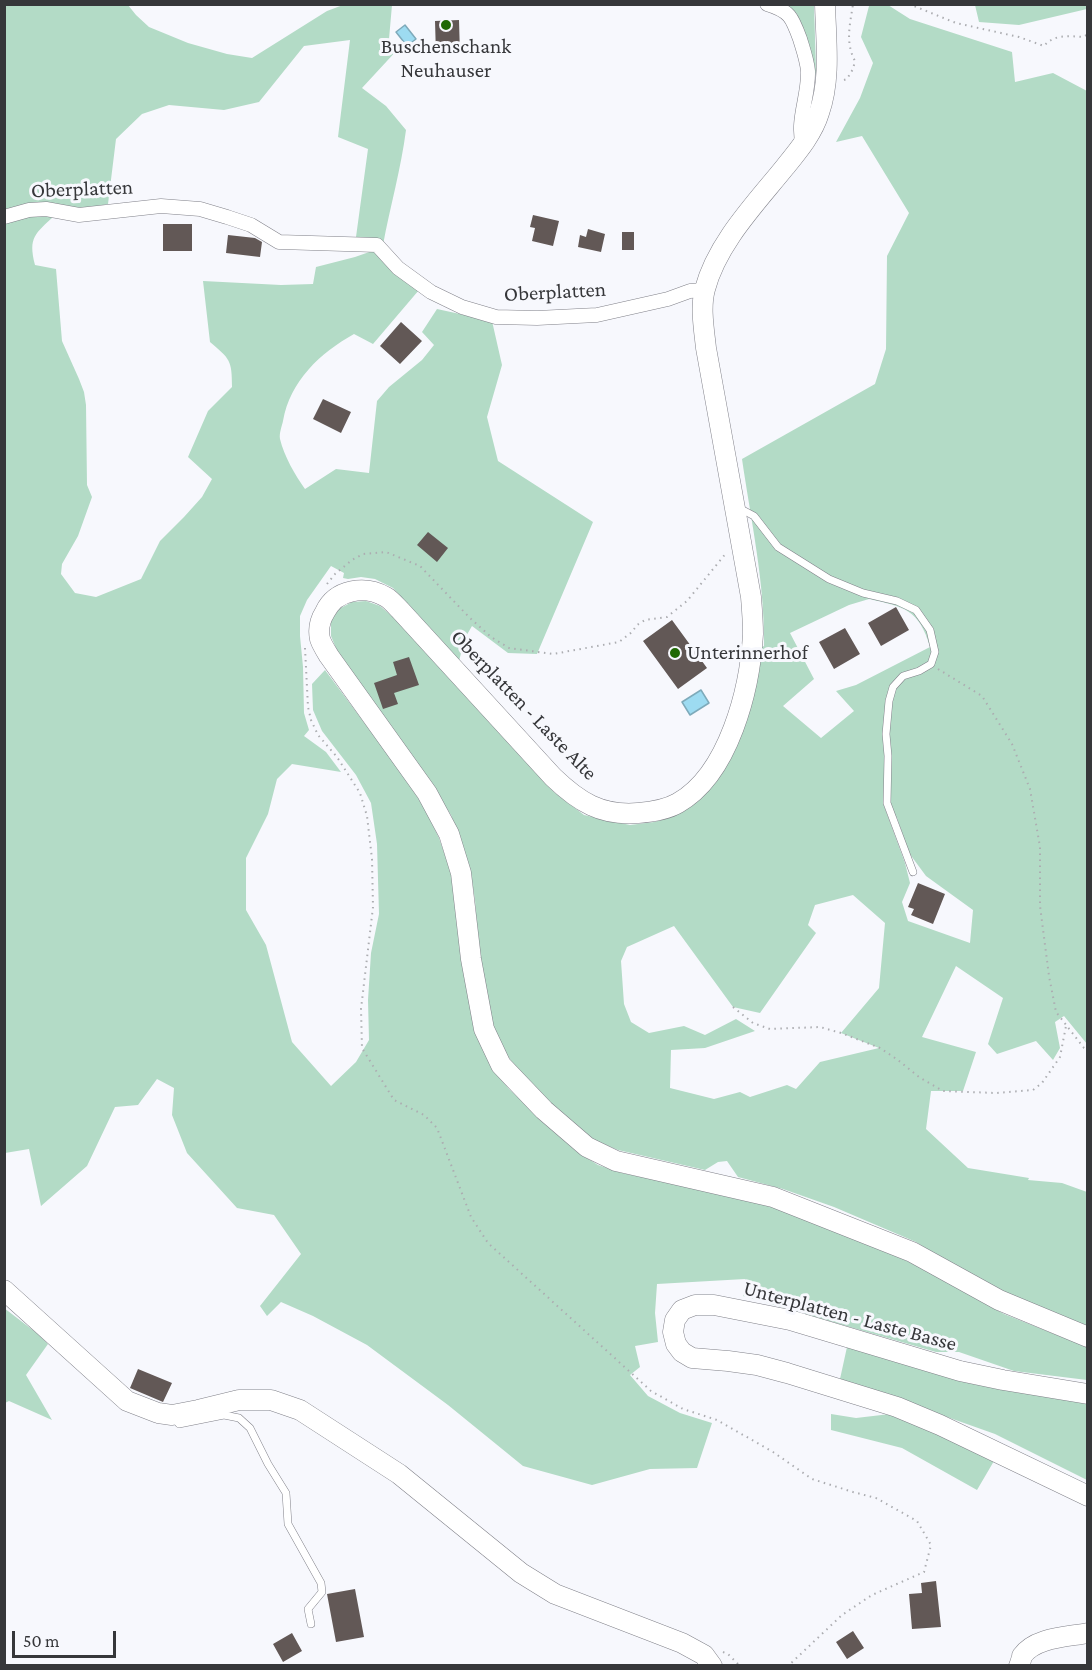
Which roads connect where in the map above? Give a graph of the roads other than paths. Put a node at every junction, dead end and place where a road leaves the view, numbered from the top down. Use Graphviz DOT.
graph roads {
  1 [pos="767,4"];
  2 [pos="825,4"];
  3 [pos="802,145"];
  4 [pos="4,217"];
  5 [pos="705,290"];
  6 [pos="734,506"];
  7 [pos="913,872"];
  8 [pos="4,1290"];
  9 [pos="1088,1337"];
  10 [pos="1088,1394"];
  11 [pos="172,1414"];
  12 [pos="1088,1496"];
  13 [pos="311,1624"];
  14 [pos="1088,1633"];
  15 [pos="712,1665"];
  16 [pos="1019,1665"];
  1 -- 3 [label="street"];
  2 -- 3 [label="main road, Oberplatten - Laste Alte"];
  3 -- 5 [label="main road, Oberplatten - Laste Alte"];
  4 -- 5 [label="street, Oberplatten"];
  5 -- 6 [label="main road, Oberplatten - Laste Alte"];
  6 -- 7 [label="lane"];
  6 -- 9 [label="main road, Oberplatten - Laste Alte"];
  8 -- 11 [label="main road"];
  10 -- 12 [label="main road, Unterplatten - Laste Basse"];
  11 -- 13 [label="lane"];
  11 -- 15 [label="main road"];
  14 -- 16 [label="main road"];
}
